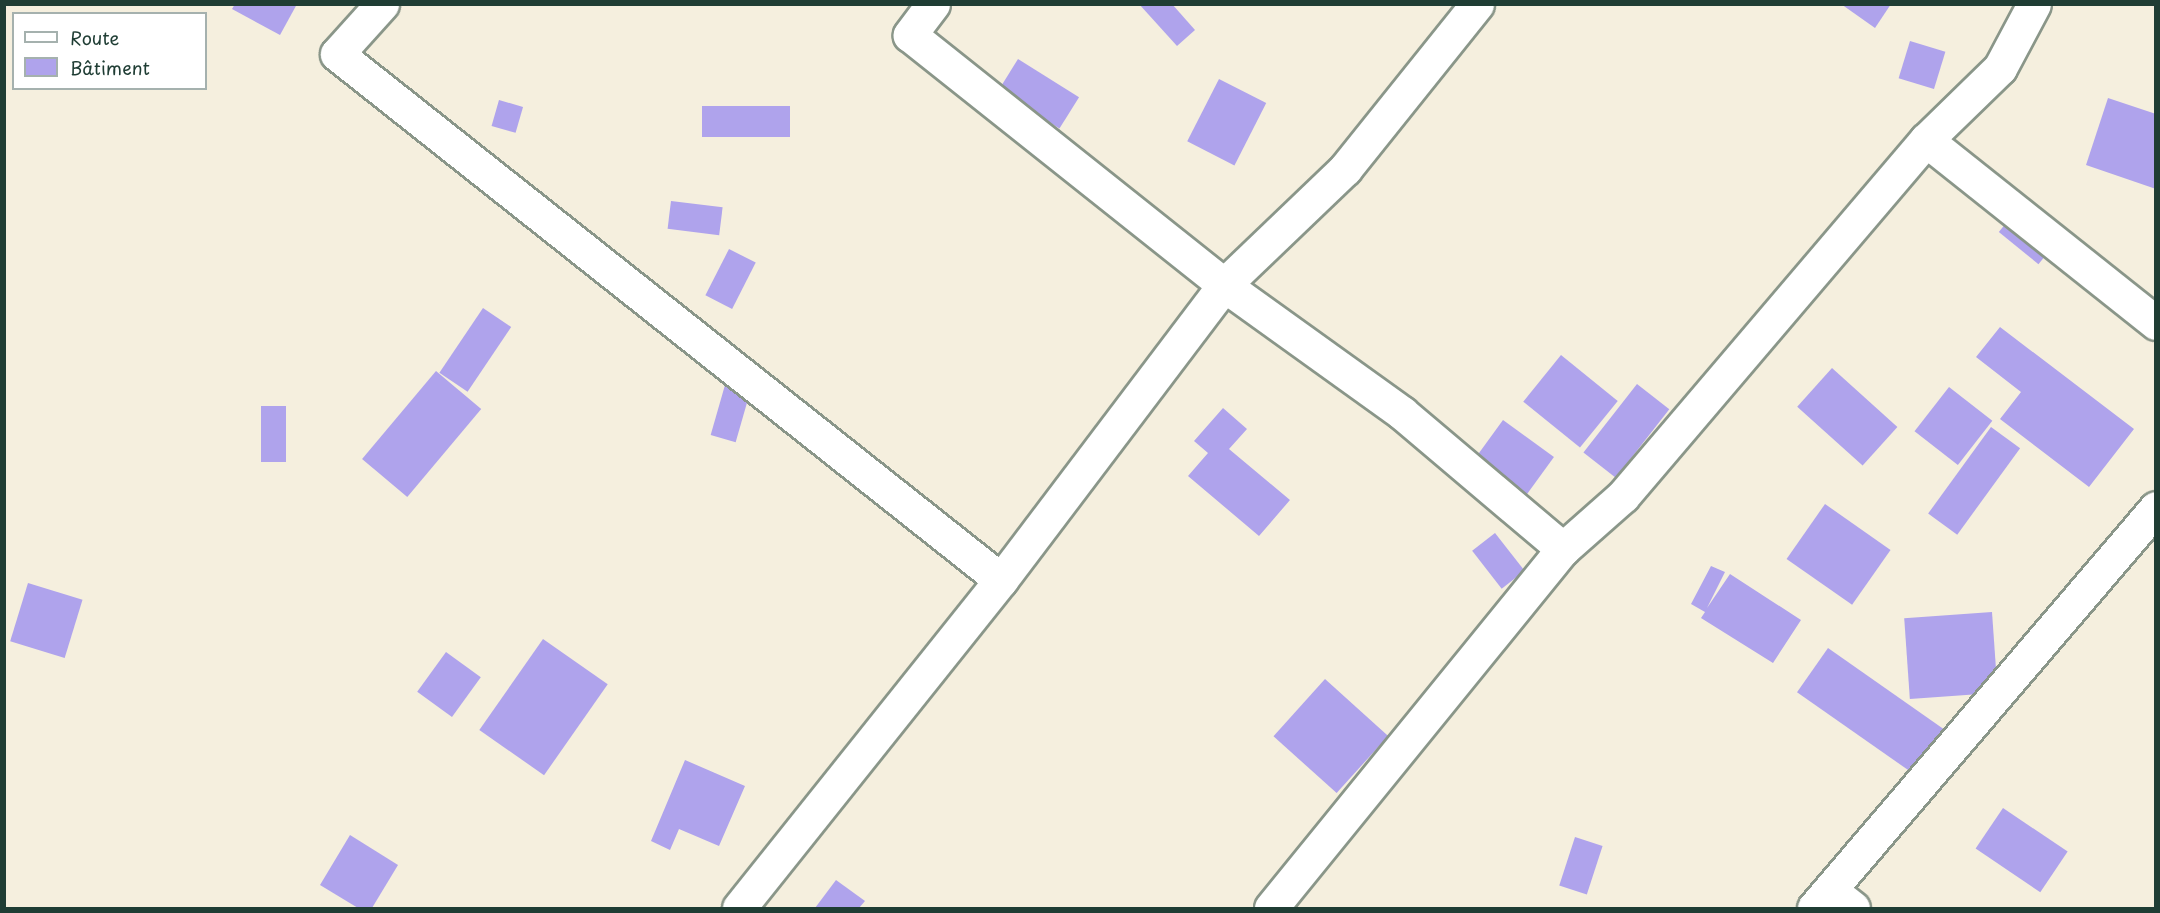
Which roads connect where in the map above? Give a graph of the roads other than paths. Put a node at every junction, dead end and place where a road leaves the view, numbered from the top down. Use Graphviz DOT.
graph roads {
  1 [pos="382,4"];
  2 [pos="933,4"];
  3 [pos="1477,4"];
  4 [pos="2034,4"];
  5 [pos="1926,140"];
  6 [pos="1224,285"];
  7 [pos="2156,323"];
  8 [pos="2156,508"];
  9 [pos="1563,549"];
  10 [pos="1001,580"];
  11 [pos="1833,902"];
  12 [pos="739,909"];
  13 [pos="1271,909"];
  1 -- 10 [label="street"];
  2 -- 6 [label="street"];
  3 -- 6 [label="street"];
  4 -- 5 [label="street"];
  5 -- 7 [label="street"];
  5 -- 9 [label="street"];
  6 -- 9 [label="street"];
  6 -- 10 [label="street"];
  8 -- 11 [label="street"];
  9 -- 13 [label="street"];
  10 -- 12 [label="street"];
}
